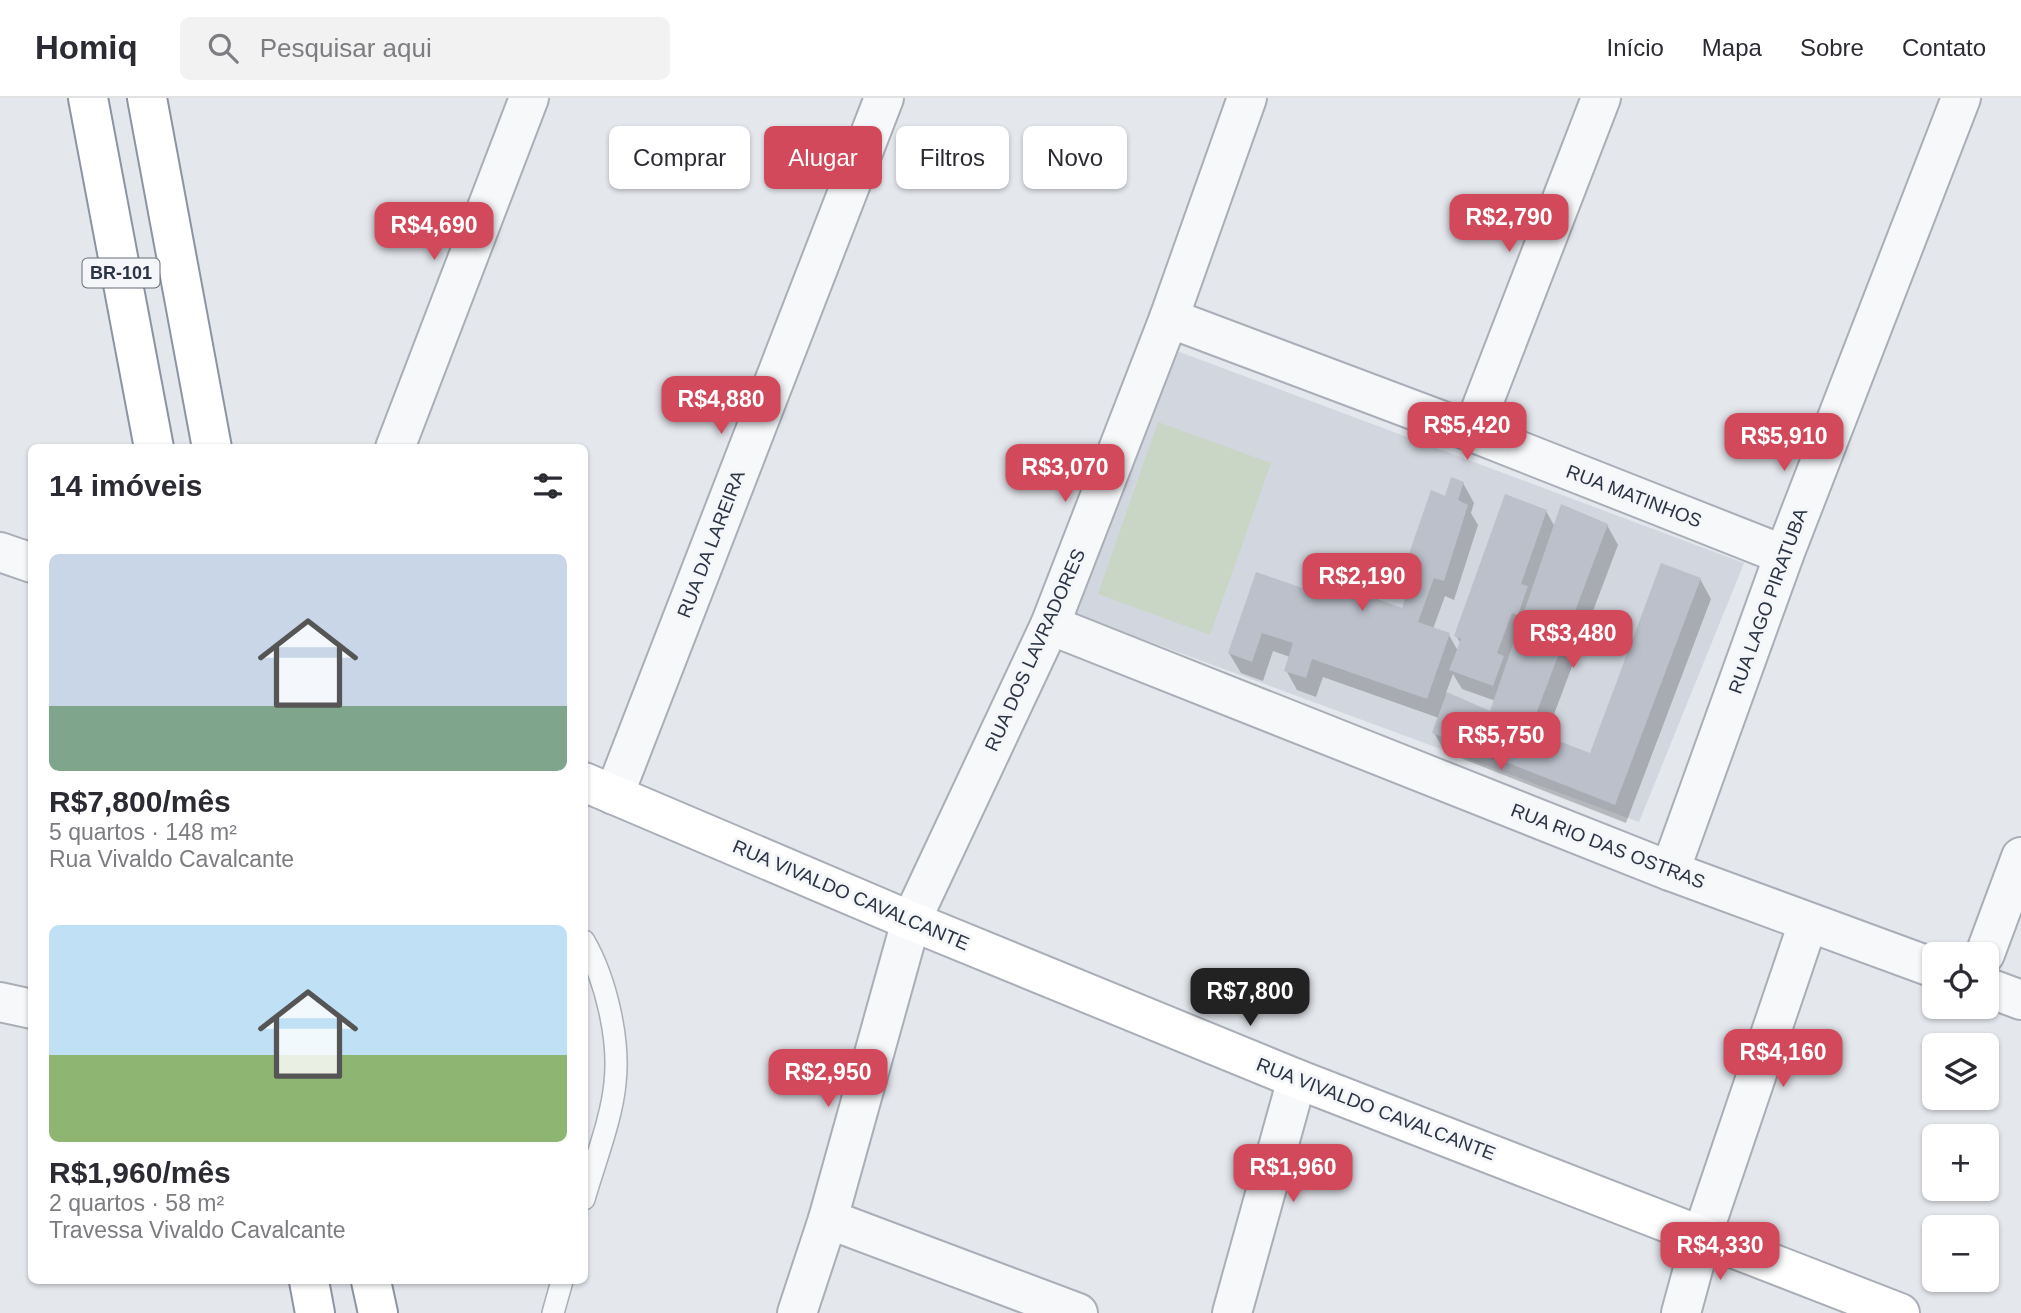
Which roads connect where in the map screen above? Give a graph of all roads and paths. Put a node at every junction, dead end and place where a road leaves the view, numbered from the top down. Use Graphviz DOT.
graph roads {
  1 [pos="88,98"];
  2 [pos="147,98"];
  3 [pos="529,98"];
  4 [pos="884,98"];
  5 [pos="1247,98"];
  6 [pos="1601,98"];
  7 [pos="1961,98"];
  8 [pos="1169,318"];
  9 [pos="1472,432"];
  10 [pos="153,444"];
  11 [pos="211,444"];
  12 [pos="397,444"];
  13 [pos="0,552"];
  14 [pos="1784,555"];
  15 [pos="28,562"];
  16 [pos="1049,625"];
  17 [pos="599,788"];
  18 [pos="2021,857"];
  19 [pos="1670,871"];
  20 [pos="912,921"];
  21 [pos="1808,923"];
  22 [pos="1989,942"];
  23 [pos="588,950"];
  24 [pos="1922,964"];
  25 [pos="1999,992"];
  26 [pos="2021,1000"];
  27 [pos="0,1002"];
  28 [pos="28,1008"];
  29 [pos="1297,1079"];
  30 [pos="588,1171"];
  31 [pos="828,1219"];
  32 [pos="1702,1236"];
  33 [pos="310,1284"];
  34 [pos="373,1284"];
  35 [pos="561,1284"];
  36 [pos="315,1313"];
  37 [pos="378,1313"];
  38 [pos="553,1313"];
  39 [pos="797,1313"];
  40 [pos="1078,1313"];
  41 [pos="1232,1313"];
  42 [pos="1681,1313"];
  43 [pos="1900,1313"];
  1 -- 10 [label="main road, BR-101"];
  2 -- 11 [label="main road, BR-101"];
  3 -- 12 [label="street"];
  4 -- 17 [label="street, RUA DA LAREIRA"];
  5 -- 8 [label="street, RUA DOS LAVRADORES"];
  6 -- 9 [label="street"];
  7 -- 14 [label="street, RUA LAGO PIRATUBA"];
  8 -- 9 [label="street, RUA MATINHOS"];
  8 -- 16 [label="street, RUA DOS LAVRADORES"];
  9 -- 14 [label="street, RUA MATINHOS"];
  13 -- 15 [label="street"];
  14 -- 19 [label="street, RUA LAGO PIRATUBA"];
  16 -- 19 [label="street, RUA RIO DAS OSTRAS"];
  16 -- 20 [label="street, RUA DOS LAVRADORES"];
  17 -- 20 [label="main road, RUA VIVALDO CAVALCANTE"];
  18 -- 22 [label="street"];
  19 -- 21 [label="street, RUA RIO DAS OSTRAS"];
  20 -- 29 [label="main road, RUA VIVALDO CAVALCANTE"];
  20 -- 31 [label="street, RUA DOS LAVRADORES"];
  21 -- 24 [label="street, RUA RIO DAS OSTRAS"];
  21 -- 32 [label="street"];
  23 -- 30 [label="lane"];
  25 -- 26 [label="street"];
  27 -- 28 [label="street"];
  29 -- 32 [label="main road, RUA VIVALDO CAVALCANTE"];
  29 -- 41 [label="street"];
  31 -- 39 [label="street, RUA DOS LAVRADORES"];
  31 -- 40 [label="street"];
  32 -- 42 [label="street"];
  32 -- 43 [label="main road, RUA VIVALDO CAVALCANTE"];
  33 -- 36 [label="main road"];
  34 -- 37 [label="main road"];
  35 -- 38 [label="lane"];
}
